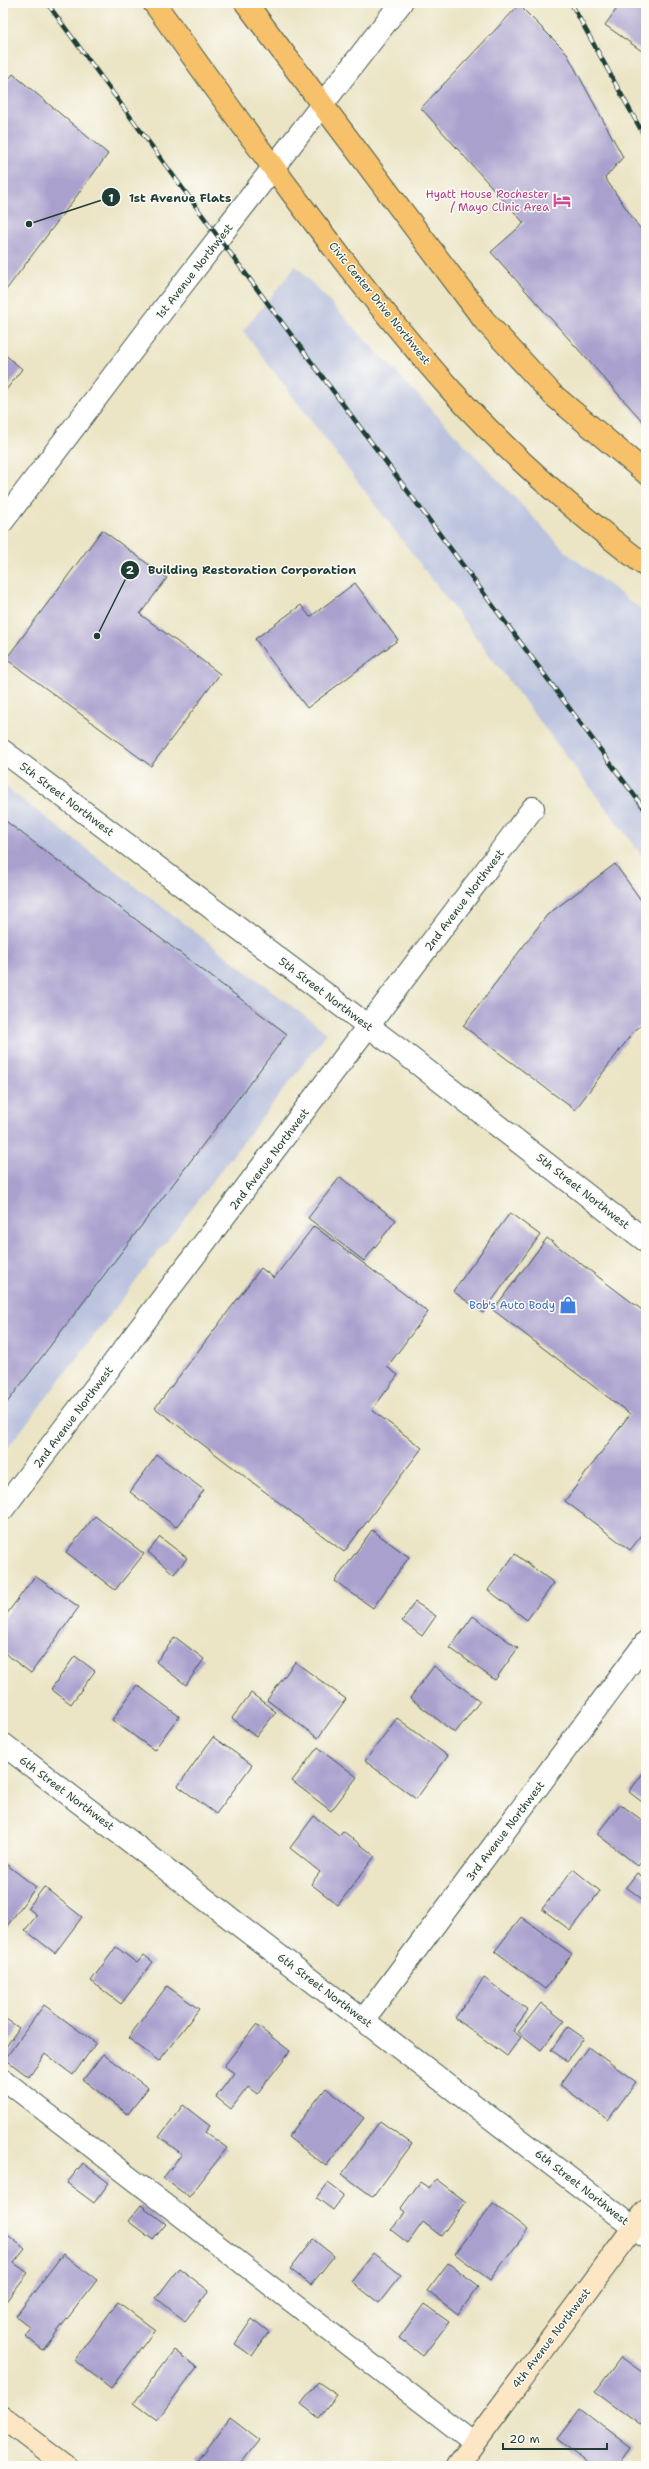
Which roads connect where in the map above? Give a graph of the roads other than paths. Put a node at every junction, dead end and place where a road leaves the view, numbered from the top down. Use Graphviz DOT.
graph roads {
  1 [pos="154,3"];
  2 [pos="246,3"];
  3 [pos="401,3"];
  4 [pos="323,106"];
  5 [pos="274,168"];
  6 [pos="646,473"];
  7 [pos="3,521"];
  8 [pos="646,566"];
  9 [pos="3,750"];
  10 [pos="533,808"];
  11 [pos="369,1026"];
  12 [pos="646,1241"];
  13 [pos="3,1509"];
  14 [pos="646,1642"];
  15 [pos="3,1744"];
  16 [pos="364,2019"];
  17 [pos="3,2079"];
  18 [pos="642,2225"];
  19 [pos="3,2418"];
  20 [pos="474,2442"];
  21 [pos="66,2466"];
  22 [pos="457,2466"];
  1 -- 5 [label="main road, Civic Center Drive Northwest"];
  2 -- 4 [label="main road"];
  3 -- 4 [label="street, 1st Avenue Northwest"];
  4 -- 5 [label="street, 1st Avenue Northwest"];
  4 -- 6 [label="main road"];
  5 -- 7 [label="street, 1st Avenue Northwest"];
  5 -- 8 [label="main road, Civic Center Drive Northwest"];
  9 -- 11 [label="street, 5th Street Northwest"];
  10 -- 11 [label="street, 2nd Avenue Northwest"];
  11 -- 12 [label="street, 5th Street Northwest"];
  11 -- 13 [label="street, 2nd Avenue Northwest"];
  14 -- 16 [label="street, 3rd Avenue Northwest"];
  15 -- 16 [label="street, 6th Street Northwest"];
  16 -- 18 [label="street, 6th Street Northwest"];
  17 -- 20 [label="lane"];
  18 -- 20 [label="main road, 4th Avenue Northwest"];
  19 -- 21 [label="main road"];
  20 -- 22 [label="main road, 4th Avenue Northwest"];
}
